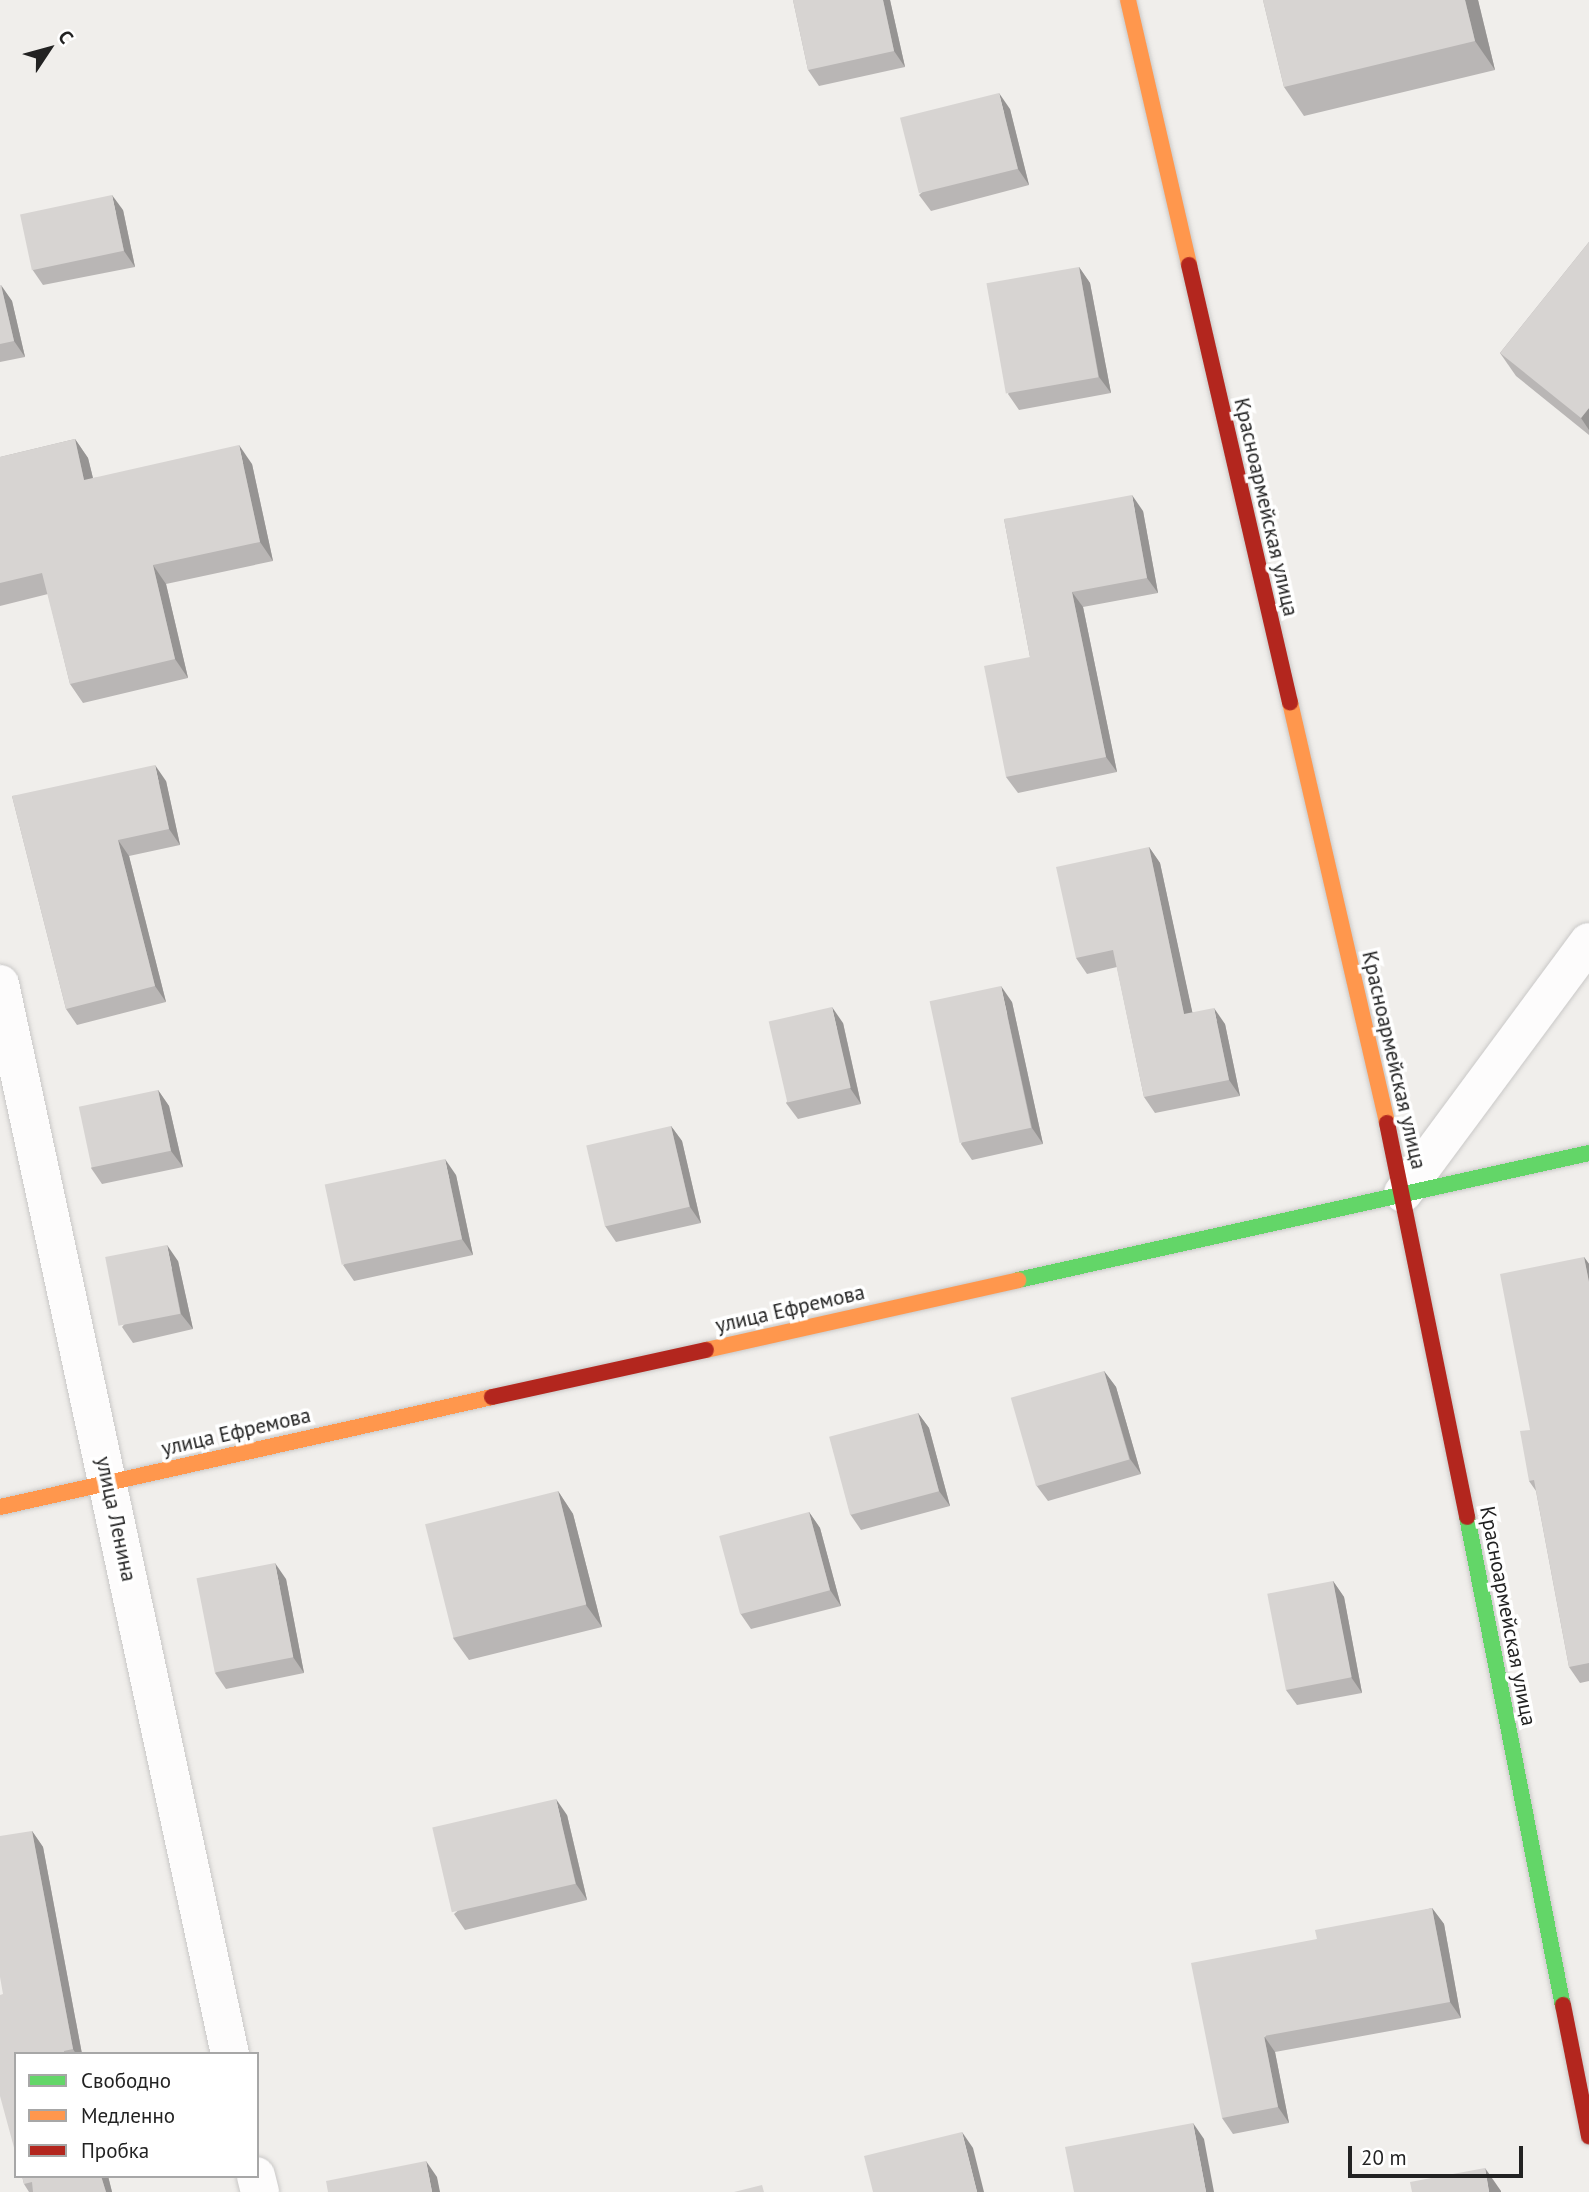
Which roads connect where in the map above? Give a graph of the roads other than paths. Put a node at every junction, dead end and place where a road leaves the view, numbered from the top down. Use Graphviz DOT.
graph roads {
  1 [pos="1128,0"];
  2 [pos="1589,942"];
  3 [pos="0,984"];
  4 [pos="1589,1153"];
  5 [pos="1403,1193"];
  6 [pos="108,1482"];
  7 [pos="0,1507"];
  8 [pos="230,2052"];
  9 [pos="1589,2136"];
  1 -- 5 [label="street, Красноармейская улица"];
  2 -- 5 [label="street"];
  3 -- 6 [label="street, улица Ленина"];
  4 -- 5 [label="street, улица Ефремова"];
  5 -- 6 [label="street, улица Ефремова"];
  5 -- 9 [label="street, Красноармейская улица"];
  6 -- 7 [label="street, улица Ефремова"];
  6 -- 8 [label="street, улица Ленина"];
}
